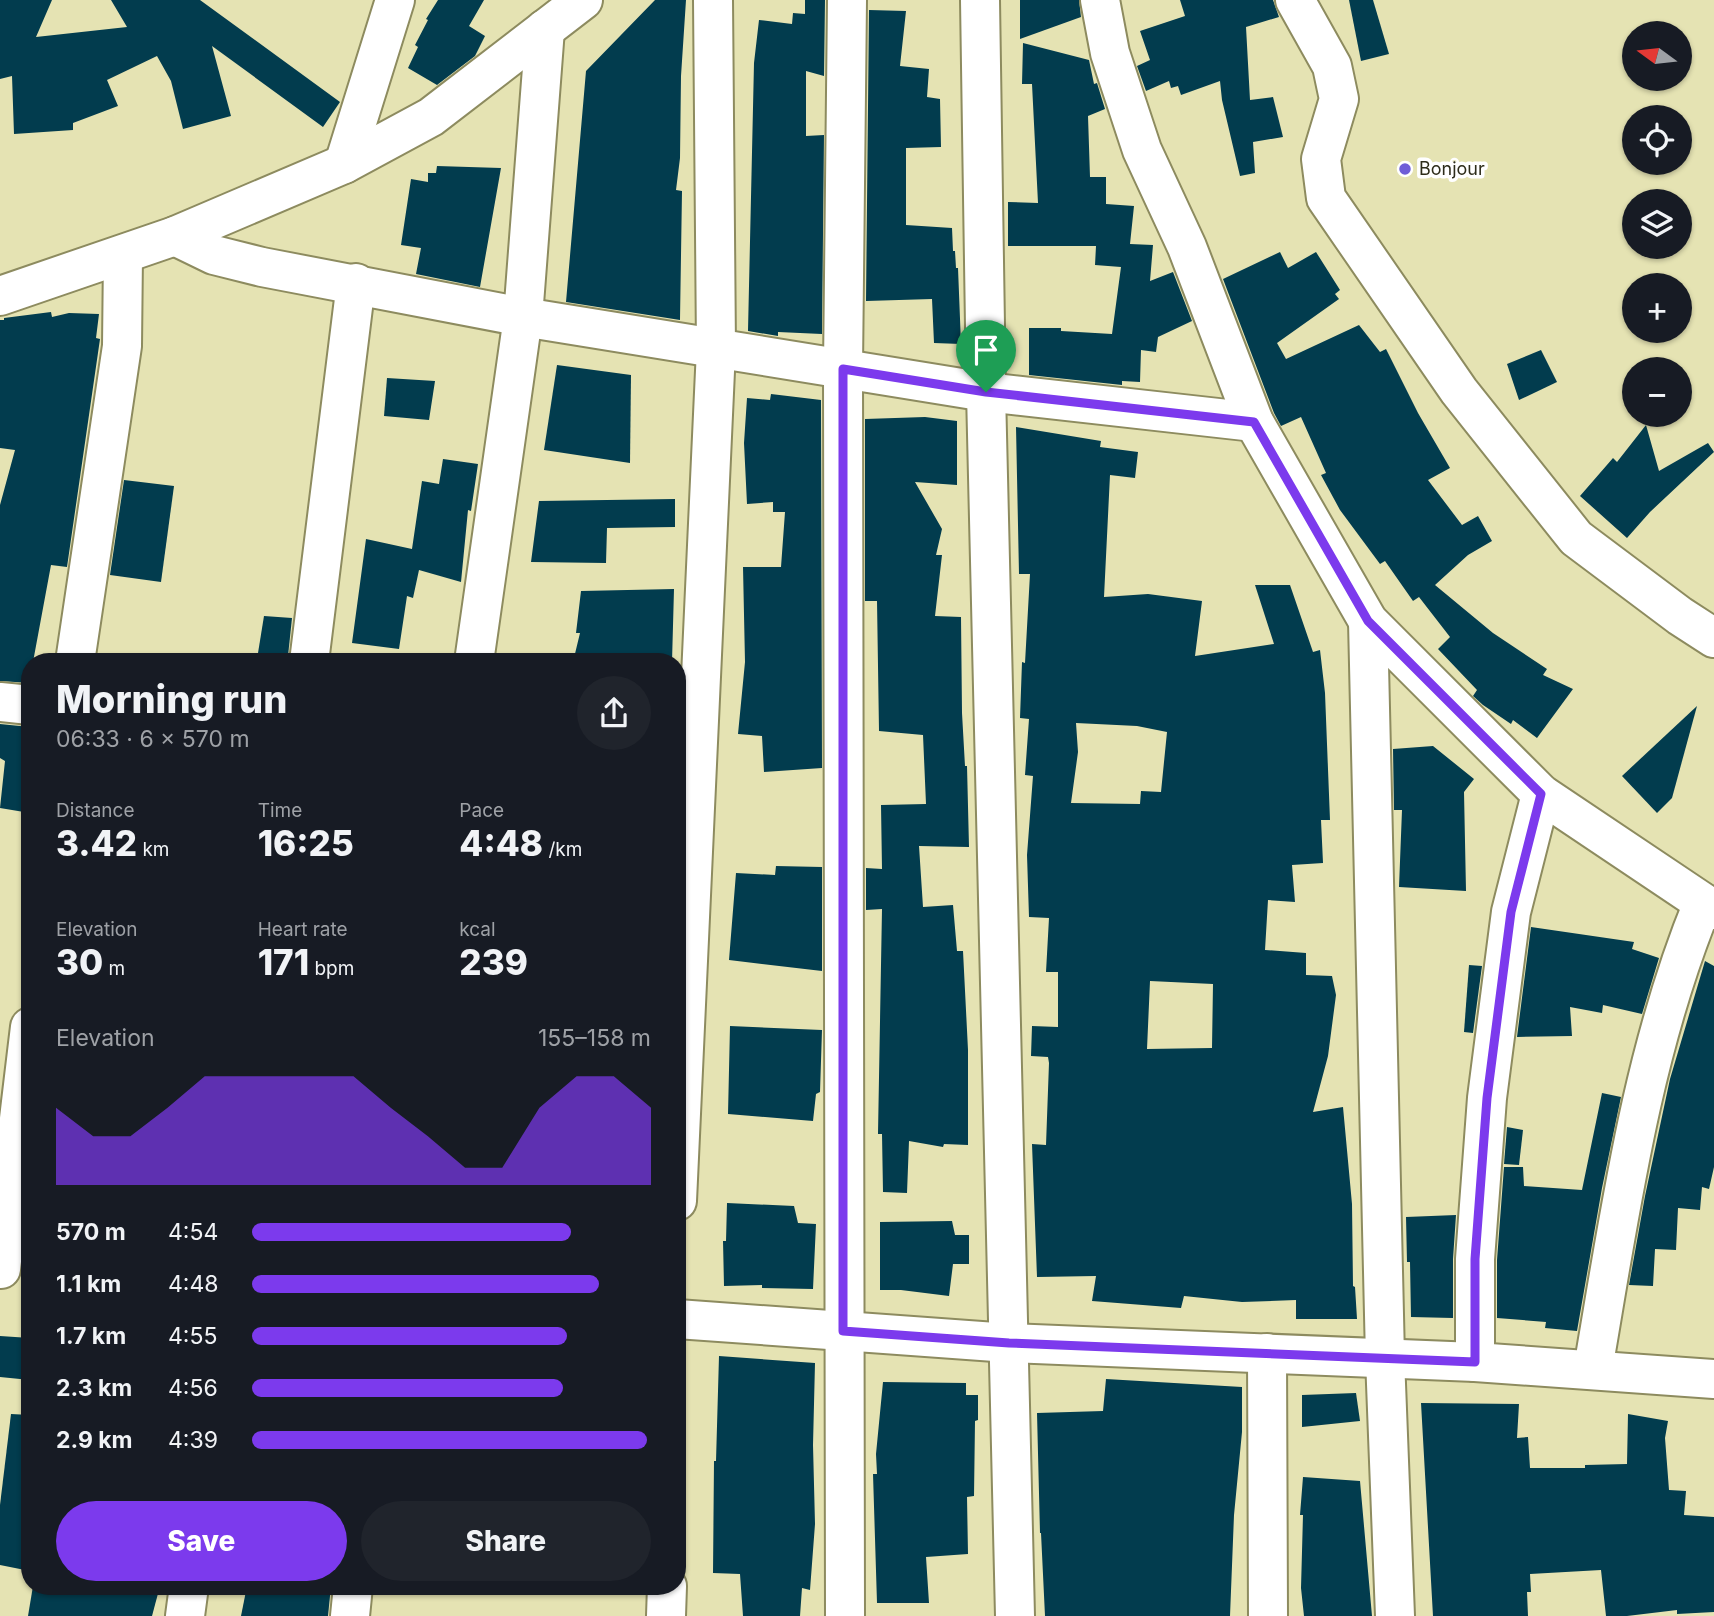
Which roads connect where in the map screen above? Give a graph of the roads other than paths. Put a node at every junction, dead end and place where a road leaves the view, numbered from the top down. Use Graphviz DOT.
graph roads {
  1 [pos="395,0"];
  2 [pos="583,0"];
  3 [pos="713,0"];
  4 [pos="847,0"];
  5 [pos="980,0"];
  6 [pos="1100,0"];
  7 [pos="1295,0"];
  8 [pos="545,29"];
  9 [pos="344,164"];
  10 [pos="175,236"];
  11 [pos="123,255"];
  12 [pos="356,283"];
  13 [pos="0,296"];
  14 [pos="523,317"];
  15 [pos="716,349"];
  16 [pos="843,369"];
  17 [pos="986,392"];
  18 [pos="1254,422"];
  19 [pos="1368,621"];
  20 [pos="1714,638"];
  21 [pos="76,653"];
  22 [pos="310,653"];
  23 [pos="475,653"];
  24 [pos="0,702"];
  25 [pos="21,704"];
  26 [pos="1541,794"];
  27 [pos="1708,907"];
  28 [pos="686,1004"];
  29 [pos="21,1100"];
  30 [pos="0,1269"];
  31 [pos="21,1270"];
  32 [pos="686,1320"];
  33 [pos="843,1331"];
  34 [pos="1009,1343"];
  35 [pos="1268,1353"];
  36 [pos="1385,1358"];
  37 [pos="1475,1362"];
  38 [pos="1593,1369"];
  39 [pos="1714,1379"];
  40 [pos="188,1595"];
  41 [pos="352,1595"];
  42 [pos="667,1595"];
  43 [pos="185,1616"];
  44 [pos="350,1616"];
  45 [pos="666,1616"];
  46 [pos="845,1616"];
  47 [pos="1015,1616"];
  48 [pos="1268,1616"];
  49 [pos="1395,1616"];
  1 -- 9 [label="street"];
  2 -- 8 [label="street"];
  3 -- 15 [label="street"];
  4 -- 16 [label="street"];
  5 -- 17 [label="street"];
  6 -- 18 [label="street"];
  7 -- 20 [label="street"];
  8 -- 9 [label="street"];
  8 -- 14 [label="street"];
  9 -- 10 [label="street"];
  10 -- 11 [label="street"];
  10 -- 12 [label="street"];
  11 -- 13 [label="street"];
  11 -- 21 [label="street"];
  12 -- 14 [label="street"];
  12 -- 22 [label="street"];
  14 -- 15 [label="street"];
  14 -- 23 [label="street"];
  15 -- 16 [label="street"];
  15 -- 28 [label="street"];
  16 -- 17 [label="street"];
  16 -- 33 [label="street"];
  17 -- 18 [label="street"];
  17 -- 34 [label="street"];
  18 -- 19 [label="street"];
  19 -- 26 [label="street"];
  19 -- 36 [label="street"];
  24 -- 25 [label="street"];
  26 -- 27 [label="street"];
  26 -- 37 [label="street"];
  27 -- 38 [label="street"];
  29 -- 30 [label="street"];
  30 -- 31 [label="street"];
  32 -- 33 [label="street"];
  33 -- 34 [label="street"];
  33 -- 46 [label="street"];
  34 -- 35 [label="street"];
  34 -- 47 [label="street"];
  35 -- 36 [label="street"];
  35 -- 48 [label="street"];
  36 -- 37 [label="street"];
  36 -- 49 [label="street"];
  37 -- 38 [label="street"];
  38 -- 39 [label="street"];
  40 -- 43 [label="street"];
  41 -- 44 [label="street"];
  42 -- 45 [label="street"];
}
